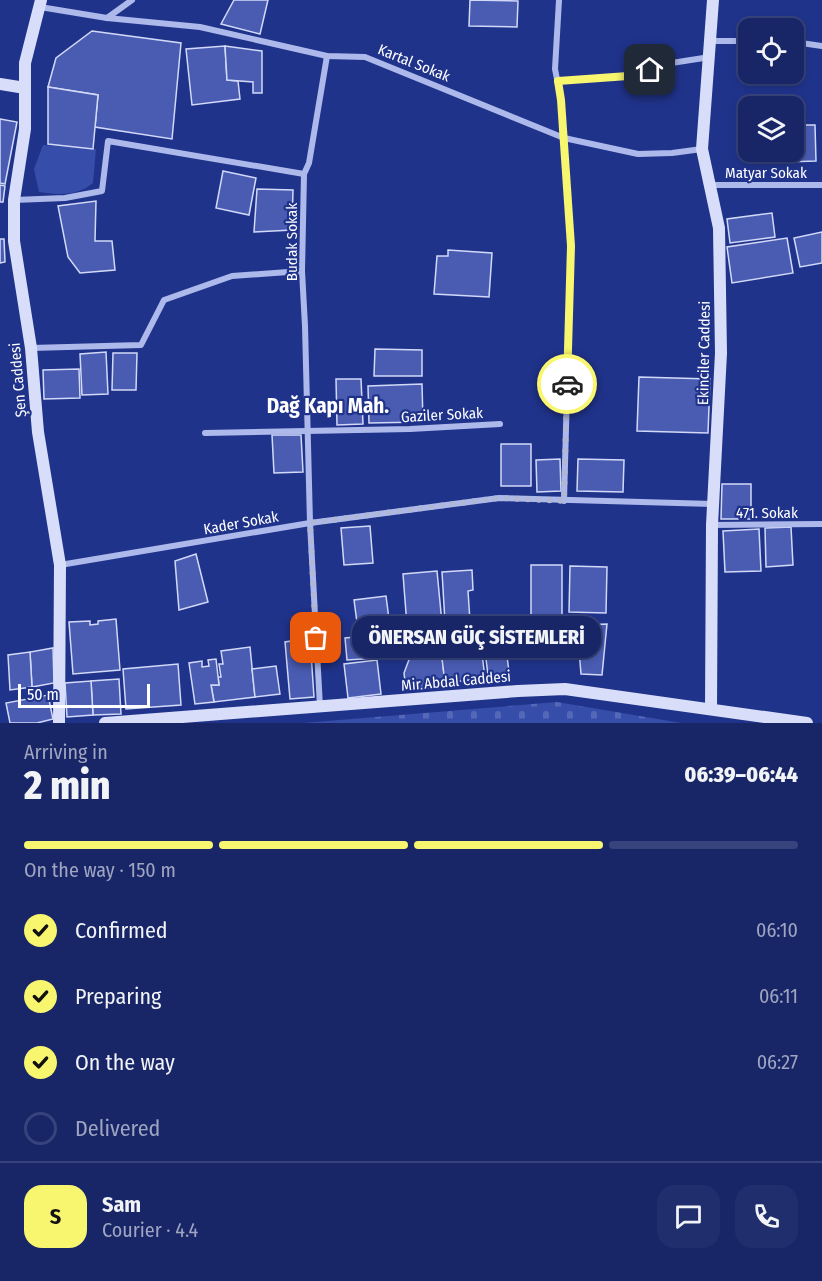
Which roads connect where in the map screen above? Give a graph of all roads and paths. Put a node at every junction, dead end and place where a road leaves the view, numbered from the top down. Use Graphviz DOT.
graph roads {
  1 [pos="132,0"];
  2 [pos="559,0"];
  3 [pos="713,0"];
  4 [pos="40,3"];
  5 [pos="107,18"];
  6 [pos="711,41"];
  7 [pos="738,41"];
  8 [pos="804,43"];
  9 [pos="822,46"];
  10 [pos="327,56"];
  11 [pos="710,57"];
  12 [pos="558,81"];
  13 [pos="0,84"];
  14 [pos="25,88"];
  15 [pos="564,138"];
  16 [pos="702,149"];
  17 [pos="304,174"];
  18 [pos="710,185"];
  19 [pos="822,185"];
  20 [pos="14,200"];
  21 [pos="302,271"];
  22 [pos="31,348"];
  23 [pos="500,424"];
  24 [pos="308,430"];
  25 [pos="205,433"];
  26 [pos="564,501"];
  27 [pos="714,504"];
  28 [pos="310,523"];
  29 [pos="822,524"];
  30 [pos="712,525"];
  31 [pos="60,565"];
  32 [pos="320,707"];
  33 [pos="711,709"];
  34 [pos="58,723"];
  35 [pos="105,723"];
  36 [pos="807,723"];
  1 -- 5 [label="street"];
  2 -- 12 [label="street"];
  3 -- 6 [label="street, Ekinciler Caddesi"];
  4 -- 5 [label="street, Kartal Sokak"];
  4 -- 14 [label="street, Şen Caddesi"];
  5 -- 10 [label="street, Kartal Sokak"];
  6 -- 7 [label="street"];
  6 -- 11 [label="street, Ekinciler Caddesi"];
  8 -- 9 [label="street"];
  10 -- 15 [label="street, Kartal Sokak"];
  10 -- 17 [label="street, Budak Sokak"];
  11 -- 12 [label="street"];
  11 -- 16 [label="street, Ekinciler Caddesi"];
  12 -- 15 [label="street"];
  13 -- 14 [label="street"];
  14 -- 20 [label="street, Şen Caddesi"];
  15 -- 16 [label="street, Kartal Sokak"];
  15 -- 26 [label="street"];
  16 -- 18 [label="street, Ekinciler Caddesi"];
  17 -- 20 [label="street"];
  17 -- 21 [label="street, Budak Sokak"];
  18 -- 19 [label="street, Matyar Sokak"];
  18 -- 27 [label="street, Ekinciler Caddesi"];
  20 -- 22 [label="street, Şen Caddesi"];
  21 -- 22 [label="street"];
  21 -- 24 [label="street, Budak Sokak"];
  22 -- 31 [label="street, Şen Caddesi"];
  23 -- 24 [label="street, Gaziler Sokak"];
  24 -- 25 [label="street, Gaziler Sokak"];
  24 -- 28 [label="street, Budak Sokak"];
  26 -- 27 [label="street, Kader Sokak"];
  26 -- 28 [label="street, Kader Sokak"];
  27 -- 30 [label="street, Ekinciler Caddesi"];
  28 -- 31 [label="street, Kader Sokak"];
  28 -- 32 [label="street, Budak Sokak"];
  29 -- 30 [label="street, 471. Sokak"];
  30 -- 33 [label="street, Ekinciler Caddesi"];
  31 -- 34 [label="street, Şen Caddesi"];
  32 -- 33 [label="street, Mir Abdal Caddesi"];
  32 -- 35 [label="street, Mir Abdal Caddesi"];
  33 -- 36 [label="street, Mir Abdal Caddesi"];
}
